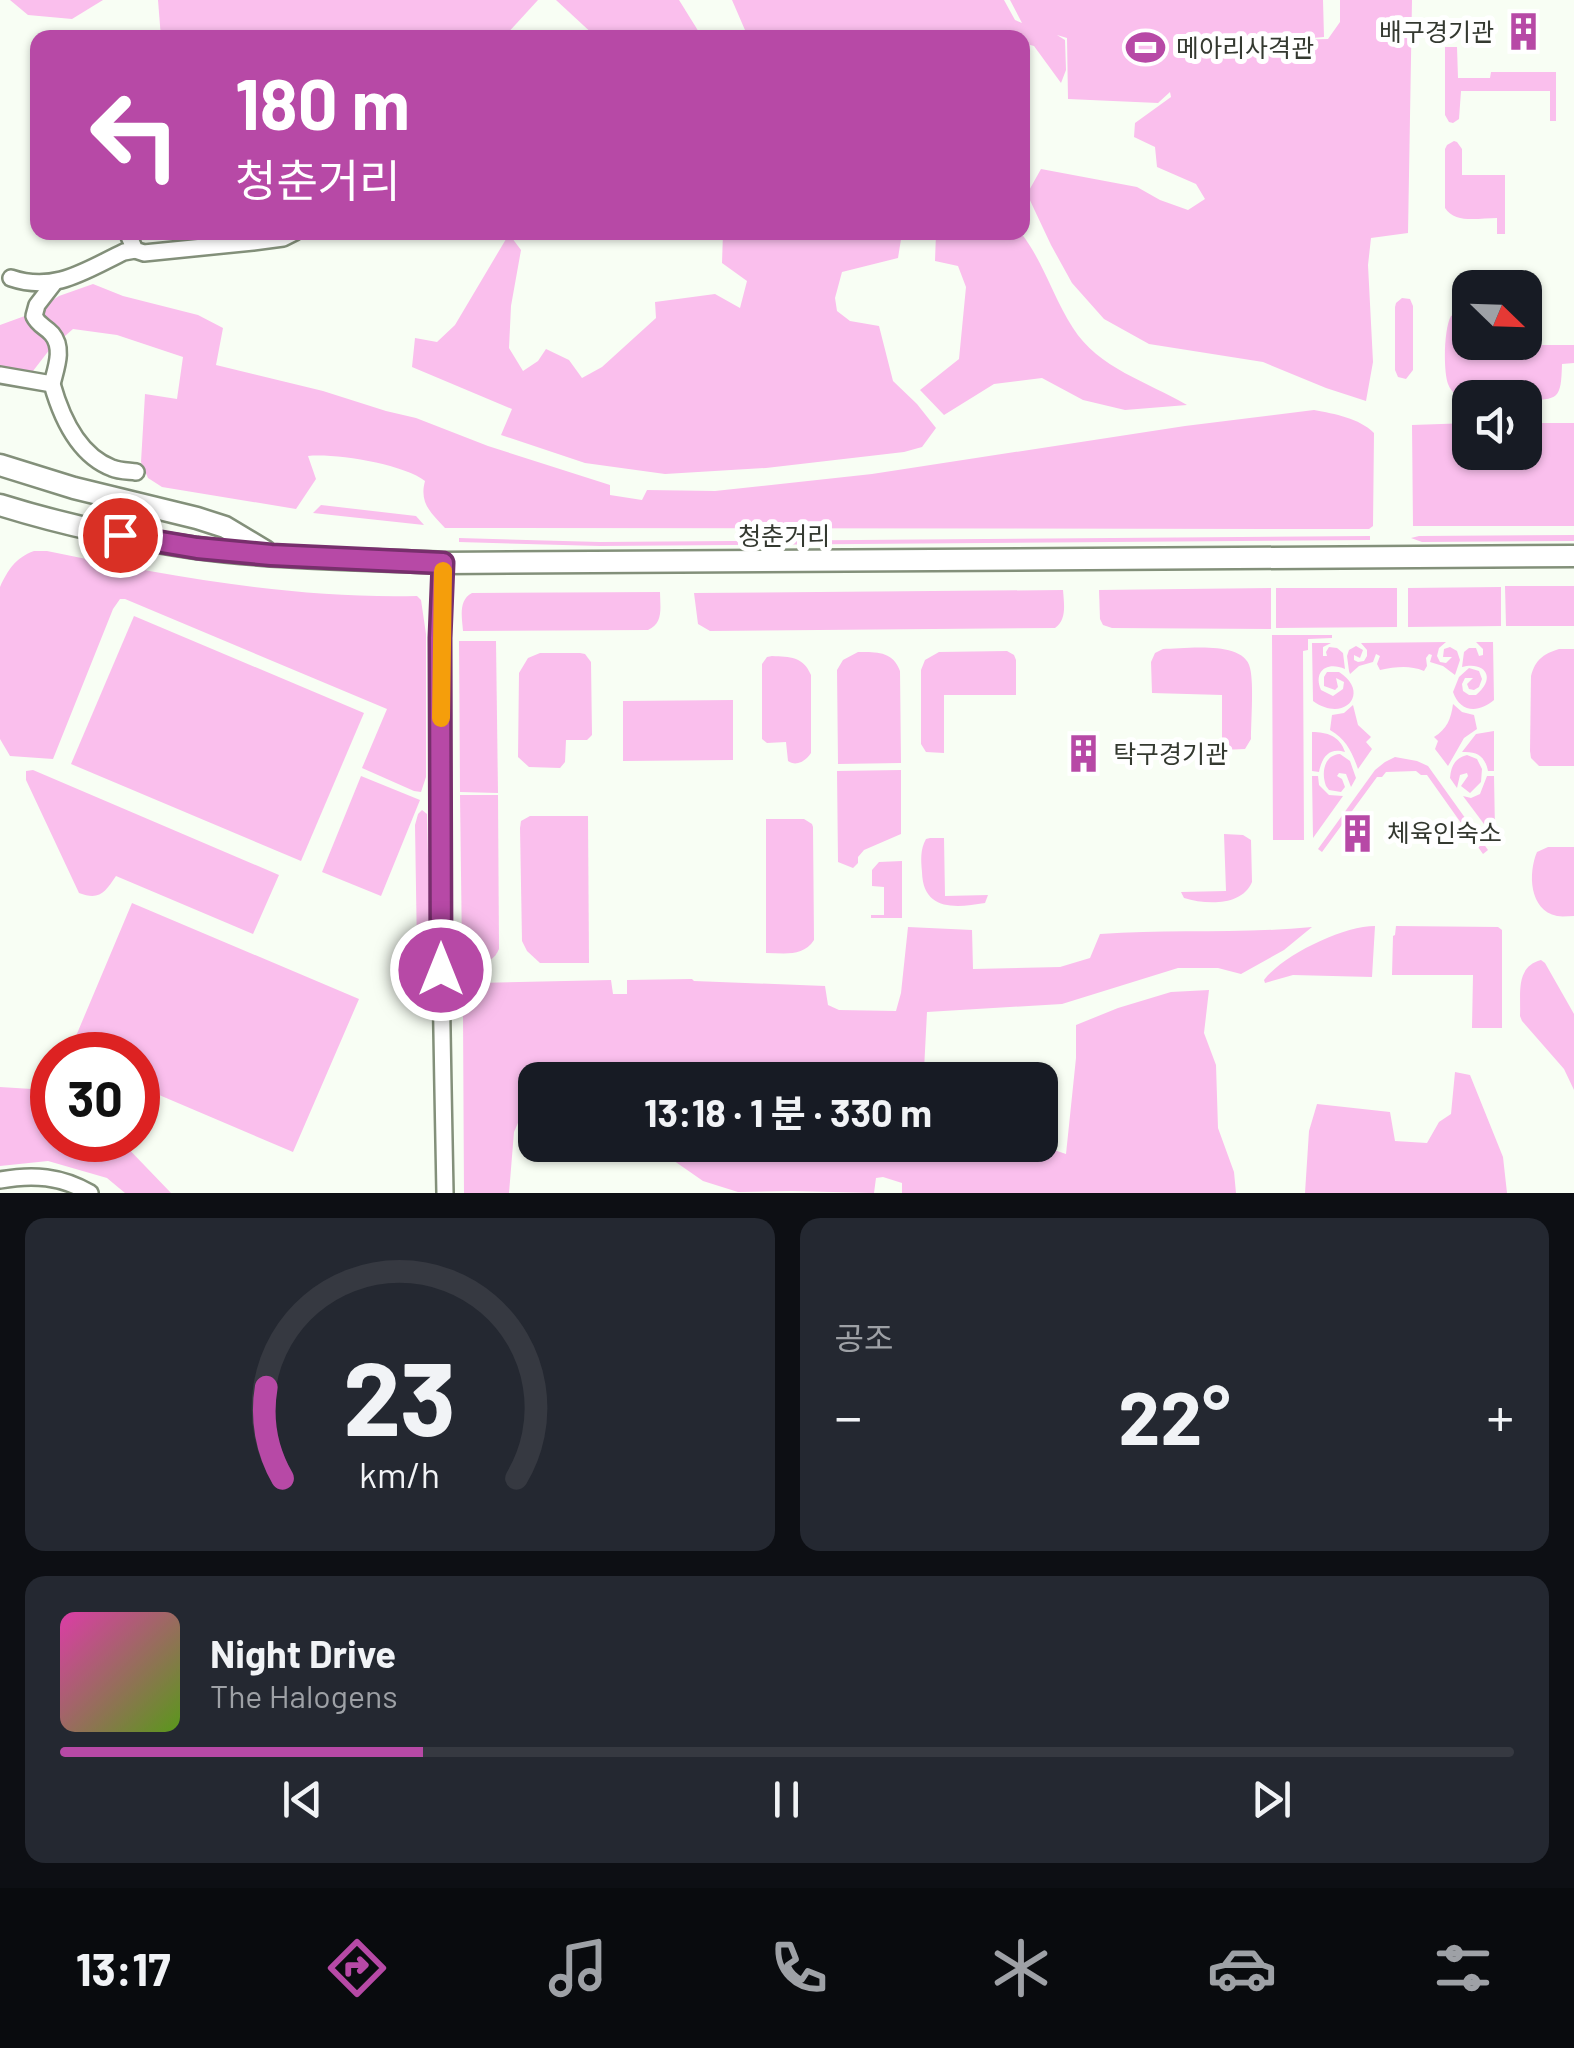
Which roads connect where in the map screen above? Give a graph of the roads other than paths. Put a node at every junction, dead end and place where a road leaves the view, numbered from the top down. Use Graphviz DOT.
graph roads {
  1 [pos="131,240"];
  2 [pos="268,240"];
  3 [pos="135,250"];
  4 [pos="11,278"];
  5 [pos="54,284"];
  6 [pos="0,375"];
  7 [pos="52,384"];
  8 [pos="0,465"];
  9 [pos="136,472"];
  10 [pos="0,505"];
  11 [pos="271,555"];
  12 [pos="1574,556"];
  13 [pos="443,563"];
  14 [pos="0,1180"];
  15 [pos="90,1193"];
  16 [pos="445,1193"];
  1 -- 3 [label="street"];
  2 -- 3 [label="street"];
  3 -- 5 [label="street"];
  4 -- 5 [label="street"];
  5 -- 7 [label="street"];
  6 -- 7 [label="street"];
  7 -- 9 [label="street"];
  8 -- 11 [label="main road"];
  10 -- 11 [label="main road, 청춘거리"];
  11 -- 13 [label="main road, 청춘거리"];
  12 -- 13 [label="main road, 청춘거리"];
  13 -- 16 [label="street"];
  14 -- 15 [label="street"];
}
